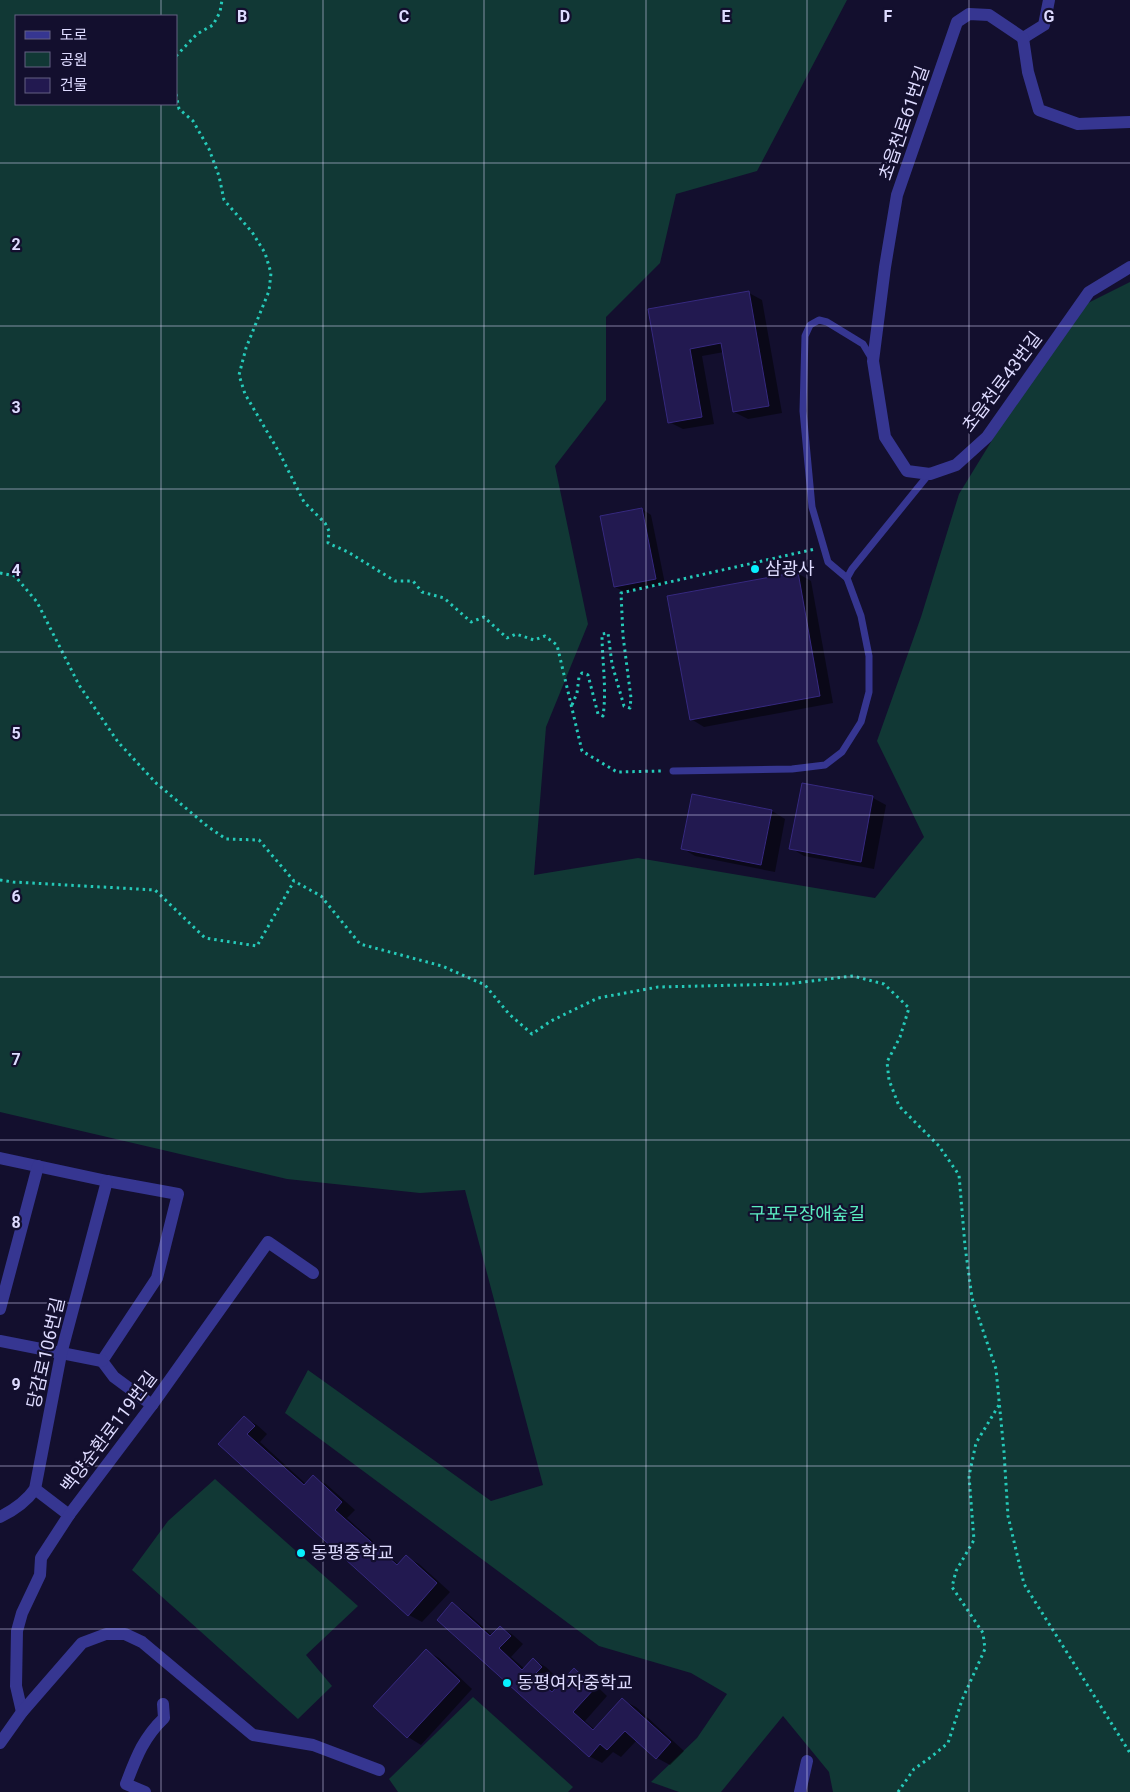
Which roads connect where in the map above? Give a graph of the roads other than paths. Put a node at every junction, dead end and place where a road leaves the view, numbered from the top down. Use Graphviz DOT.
graph roads {
  1 [pos="1049,0"];
  2 [pos="1023,38"];
  3 [pos="1130,122"];
  4 [pos="1130,267"];
  5 [pos="873,361"];
  6 [pos="930,474"];
  7 [pos="847,578"];
  8 [pos="672,771"];
  9 [pos="0,1158"];
  10 [pos="38,1166"];
  11 [pos="107,1181"];
  12 [pos="313,1273"];
  13 [pos="0,1309"];
  14 [pos="0,1341"];
  15 [pos="61,1354"];
  16 [pos="102,1361"];
  17 [pos="152,1405"];
  18 [pos="36,1489"];
  19 [pos="69,1515"];
  20 [pos="0,1517"];
  21 [pos="163,1704"];
  22 [pos="22,1712"];
  23 [pos="0,1743"];
  24 [pos="807,1761"];
  25 [pos="379,1770"];
  26 [pos="146,1792"];
  27 [pos="800,1792"];
  1 -- 2 [label="street"];
  2 -- 3 [label="street"];
  2 -- 5 [label="street, 초읍천로61번길"];
  4 -- 6 [label="street, 초읍천로43번길"];
  5 -- 6 [label="street, 초읍천로43번길"];
  5 -- 7 [label="lane"];
  6 -- 7 [label="lane"];
  7 -- 8 [label="lane"];
  9 -- 10 [label="street"];
  10 -- 11 [label="street"];
  10 -- 13 [label="street"];
  11 -- 15 [label="street, 당감로106번길"];
  11 -- 16 [label="street"];
  12 -- 17 [label="street, 백양순환로119번길"];
  14 -- 15 [label="street"];
  15 -- 16 [label="street"];
  15 -- 18 [label="street, 당감로106번길"];
  16 -- 17 [label="street"];
  17 -- 19 [label="street, 백양순환로119번길"];
  18 -- 19 [label="street"];
  18 -- 20 [label="street"];
  19 -- 22 [label="street, 백양순환로119번길"];
  21 -- 26 [label="street"];
  22 -- 23 [label="street"];
  22 -- 25 [label="street"];
  24 -- 27 [label="street"];
}
